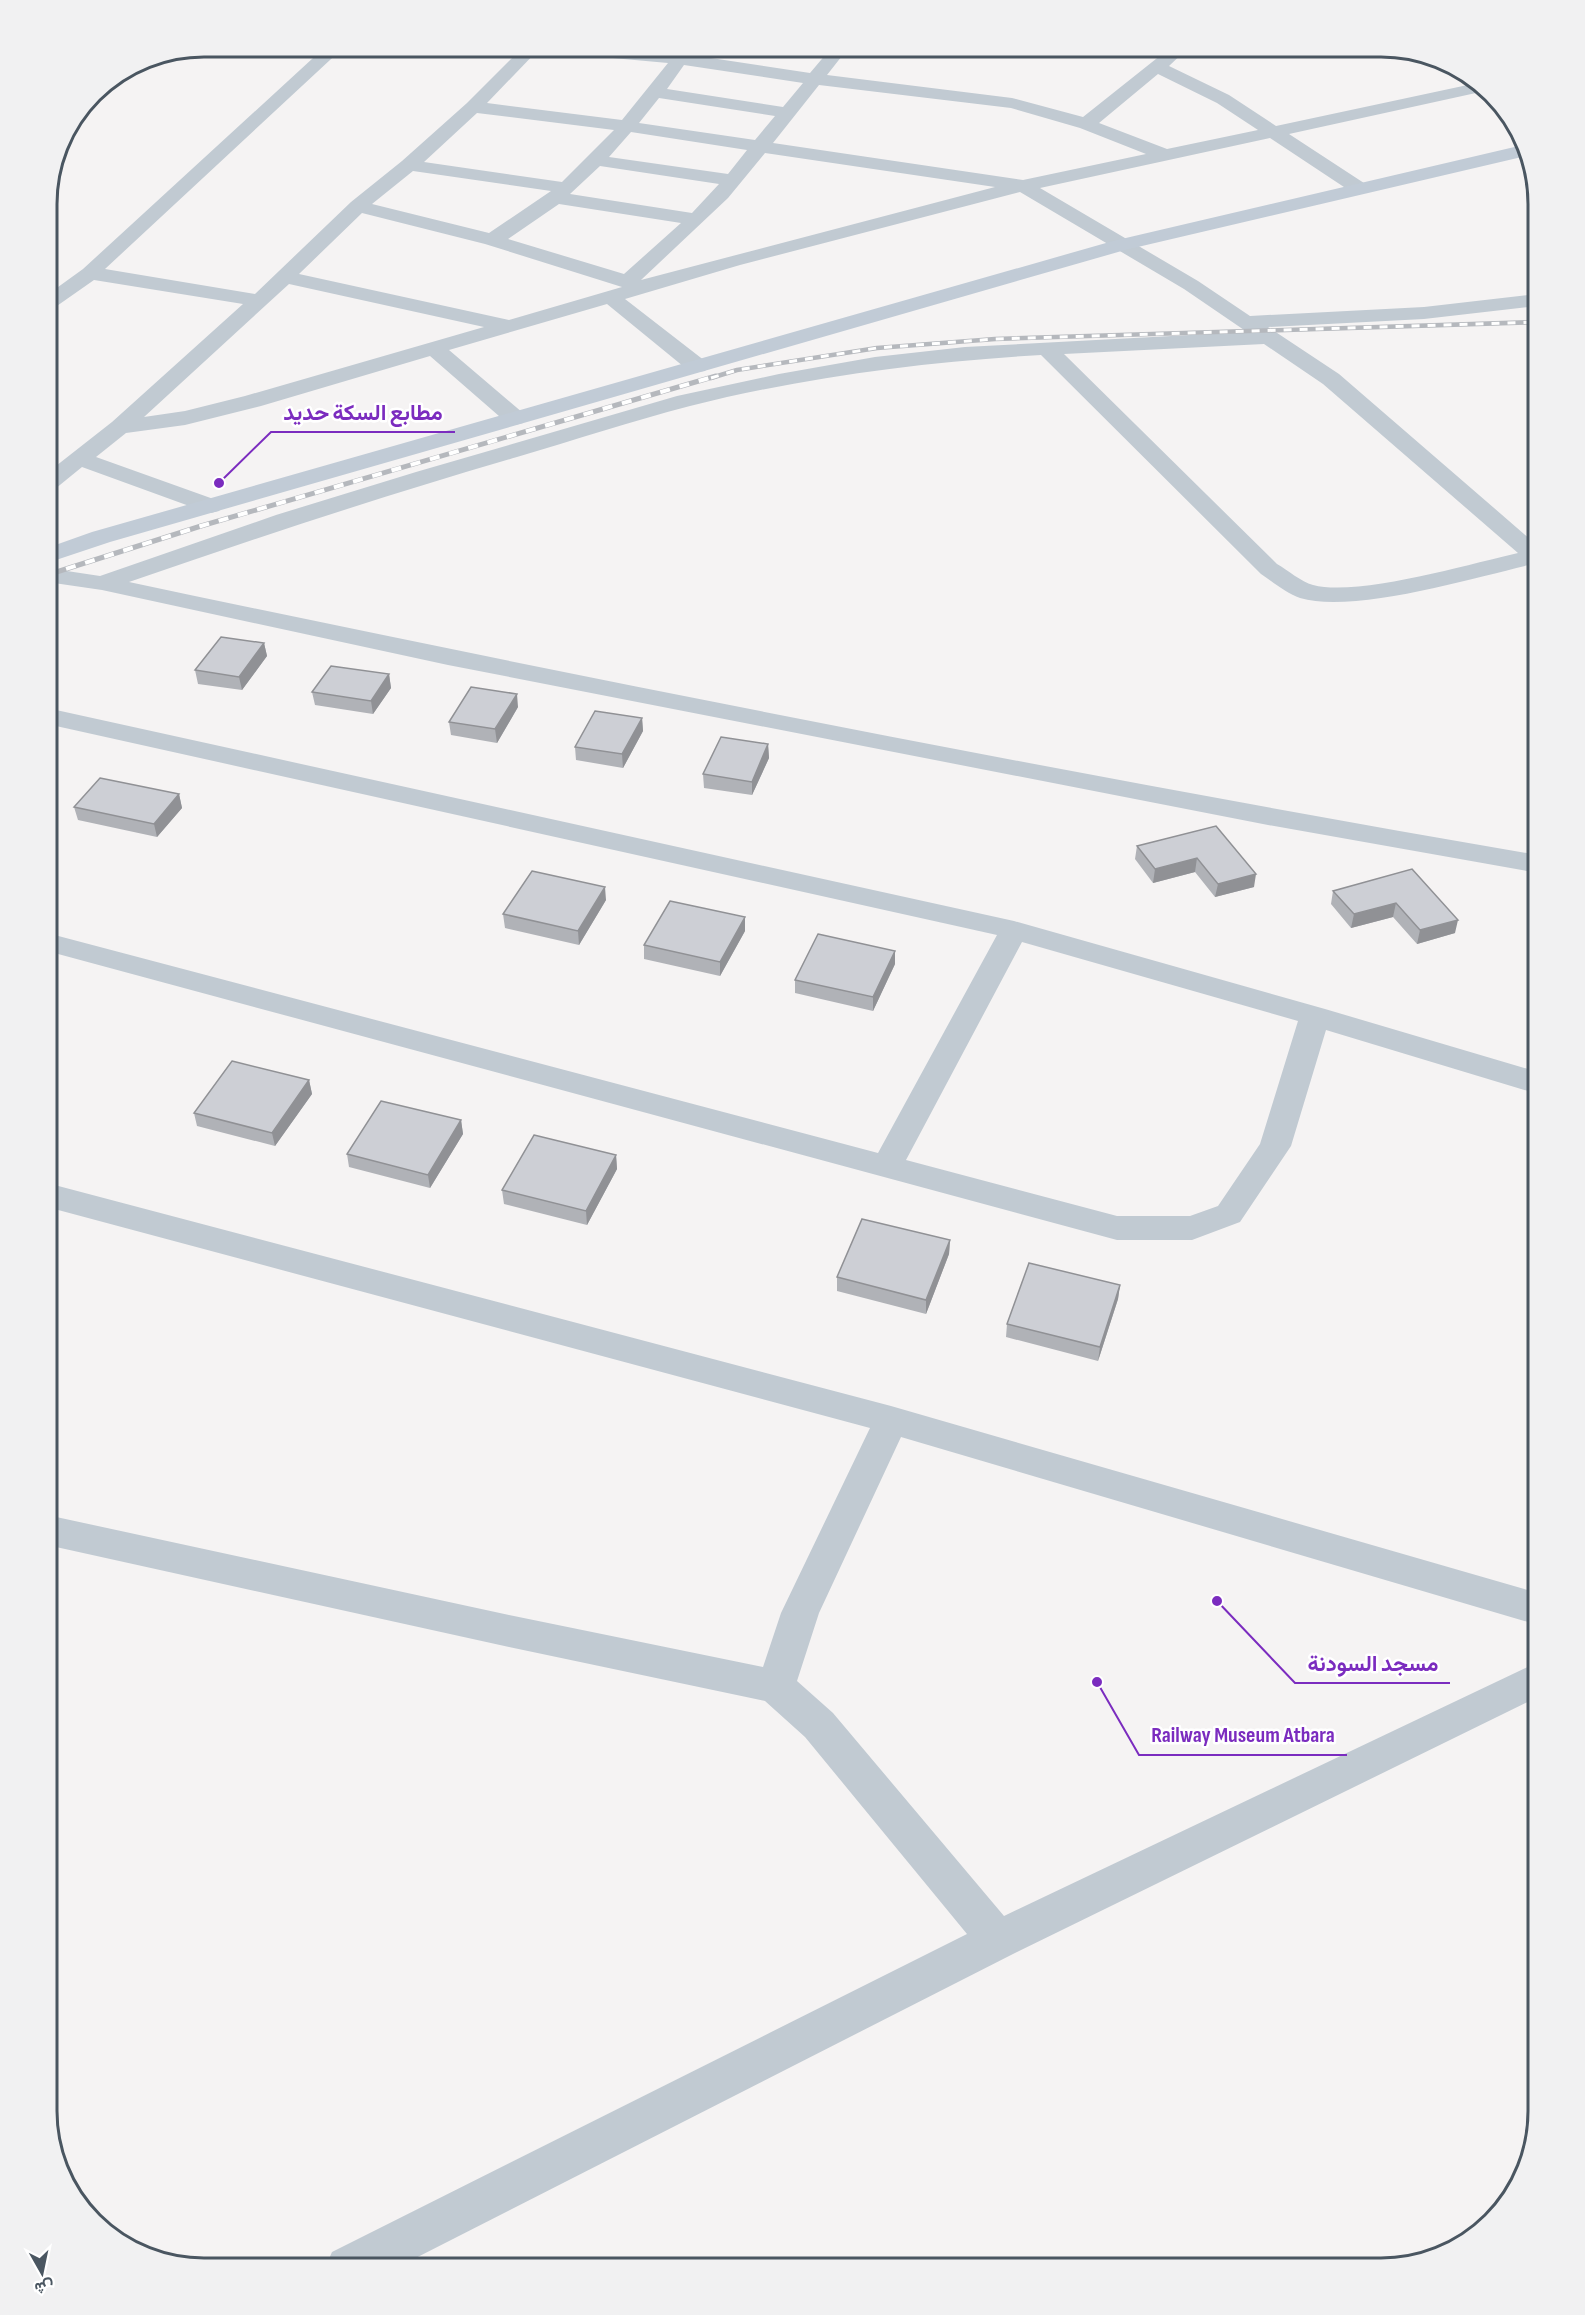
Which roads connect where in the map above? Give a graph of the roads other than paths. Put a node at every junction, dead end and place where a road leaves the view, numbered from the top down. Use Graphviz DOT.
graph roads {
  1 [pos="322,57"];
  2 [pos="522,57"];
  3 [pos="682,57"];
  4 [pos="706,57"];
  5 [pos="832,57"];
  6 [pos="1169,57"];
  7 [pos="1158,66"];
  8 [pos="814,78"];
  9 [pos="1472,89"];
  10 [pos="654,92"];
  11 [pos="473,106"];
  12 [pos="787,112"];
  13 [pos="1086,124"];
  14 [pos="625,126"];
  15 [pos="1276,132"];
  16 [pos="759,146"];
  17 [pos="1518,152"];
  18 [pos="1165,155"];
  19 [pos="595,160"];
  20 [pos="409,165"];
  21 [pos="732,180"];
  22 [pos="1023,186"];
  23 [pos="1360,189"];
  24 [pos="561,193"];
  25 [pos="358,206"];
  26 [pos="696,219"];
  27 [pos="492,240"];
  28 [pos="1120,245"];
  29 [pos="90,273"];
  30 [pos="285,277"];
  31 [pos="636,284"];
  32 [pos="57,297"];
  33 [pos="610,297"];
  34 [pos="258,300"];
  35 [pos="1528,301"];
  36 [pos="1247,322"];
  37 [pos="506,325"];
  38 [pos="1270,337"];
  39 [pos="1045,347"];
  40 [pos="434,348"];
  41 [pos="697,366"];
  42 [pos="515,418"];
  43 [pos="120,427"];
  44 [pos="80,459"];
  45 [pos="57,476"];
  46 [pos="211,506"];
  47 [pos="1528,549"];
  48 [pos="57,552"];
  49 [pos="1528,559"];
  50 [pos="57,560"];
  51 [pos="102,583"];
  52 [pos="57,718"];
  53 [pos="1528,862"];
  54 [pos="1014,930"];
  55 [pos="57,945"];
  56 [pos="1315,1016"];
  57 [pos="1528,1080"];
  58 [pos="887,1166"];
  59 [pos="57,1198"];
  60 [pos="891,1420"];
  61 [pos="57,1532"];
  62 [pos="1528,1606"];
  63 [pos="1528,1684"];
  64 [pos="776,1686"];
  65 [pos="998,1940"];
  66 [pos="368,2258"];
  1 -- 29 [label="street"];
  2 -- 11 [label="street"];
  3 -- 10 [label="street"];
  4 -- 8 [label="street"];
  5 -- 8 [label="street"];
  6 -- 7 [label="street"];
  7 -- 13 [label="street"];
  7 -- 15 [label="street"];
  8 -- 12 [label="street"];
  8 -- 13 [label="street"];
  9 -- 15 [label="street"];
  10 -- 12 [label="street"];
  10 -- 14 [label="street"];
  11 -- 14 [label="street"];
  11 -- 20 [label="street"];
  12 -- 16 [label="street"];
  13 -- 18 [label="street"];
  14 -- 16 [label="street"];
  14 -- 19 [label="street"];
  15 -- 18 [label="street"];
  15 -- 23 [label="street"];
  16 -- 21 [label="street"];
  16 -- 22 [label="street"];
  17 -- 23 [label="street"];
  18 -- 22 [label="street"];
  19 -- 21 [label="street"];
  19 -- 24 [label="street"];
  20 -- 24 [label="street"];
  20 -- 25 [label="street"];
  21 -- 26 [label="street"];
  22 -- 28 [label="street"];
  22 -- 31 [label="street"];
  23 -- 28 [label="street"];
  24 -- 26 [label="street"];
  24 -- 27 [label="street"];
  25 -- 27 [label="street"];
  25 -- 30 [label="street"];
  26 -- 31 [label="street"];
  27 -- 31 [label="street"];
  28 -- 36 [label="street"];
  28 -- 41 [label="street"];
  29 -- 32 [label="street"];
  29 -- 34 [label="street"];
  30 -- 34 [label="street"];
  30 -- 37 [label="street"];
  31 -- 33 [label="street"];
  33 -- 37 [label="street"];
  33 -- 41 [label="street"];
  34 -- 43 [label="street"];
  35 -- 36 [label="street"];
  36 -- 38 [label="street"];
  37 -- 40 [label="street"];
  38 -- 39 [label="street"];
  38 -- 47 [label="street"];
  39 -- 49 [label="street"];
  39 -- 51 [label="street"];
  40 -- 42 [label="street"];
  40 -- 43 [label="street"];
  41 -- 42 [label="street"];
  42 -- 46 [label="street"];
  43 -- 44 [label="street"];
  44 -- 45 [label="street"];
  44 -- 46 [label="street"];
  46 -- 48 [label="street"];
  50 -- 51 [label="street"];
  51 -- 53 [label="street"];
  52 -- 54 [label="street"];
  54 -- 56 [label="street"];
  54 -- 58 [label="street"];
  55 -- 58 [label="street"];
  56 -- 57 [label="street"];
  56 -- 58 [label="street"];
  59 -- 60 [label="street"];
  60 -- 62 [label="street"];
  60 -- 64 [label="street"];
  61 -- 64 [label="street"];
  63 -- 65 [label="street"];
  64 -- 65 [label="street"];
  65 -- 66 [label="street"];
}
